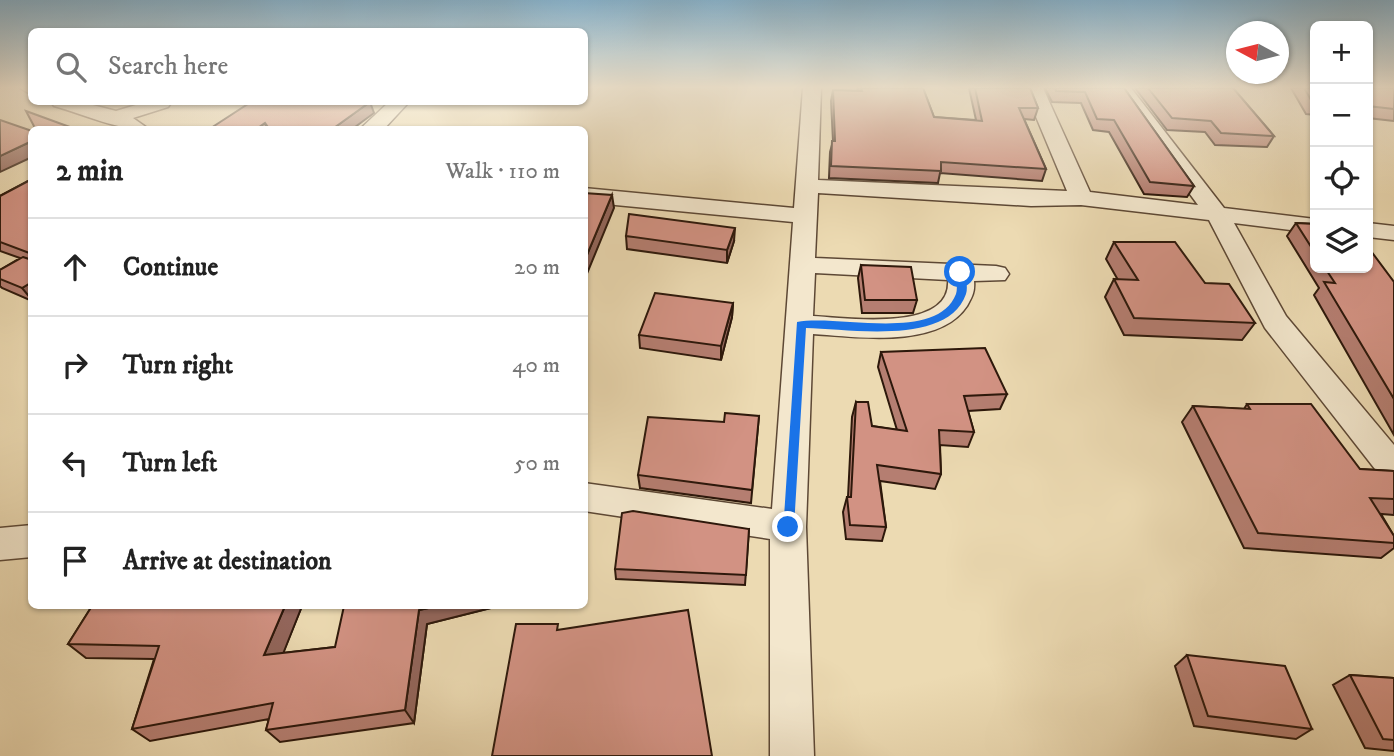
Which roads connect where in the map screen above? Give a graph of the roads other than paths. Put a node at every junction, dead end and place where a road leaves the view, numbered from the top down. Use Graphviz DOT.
graph roads {
  1 [pos="810,123"];
  2 [pos="1048,123"];
  3 [pos="1148,123"];
  4 [pos="588,195"];
  5 [pos="1081,198"];
  6 [pos="807,201"];
  7 [pos="1219,217"];
  8 [pos="1310,226"];
  9 [pos="1373,231"];
  10 [pos="1394,233"];
  11 [pos="804,265"];
  12 [pos="960,272"];
  13 [pos="996,274"];
  14 [pos="801,324"];
  15 [pos="1394,469"];
  16 [pos="588,498"];
  17 [pos="788,527"];
  18 [pos="28,541"];
  19 [pos="0,544"];
  20 [pos="792,756"];
  1 -- 6 [label="street"];
  2 -- 5 [label="street"];
  3 -- 7 [label="street"];
  4 -- 6 [label="street"];
  5 -- 6 [label="street"];
  5 -- 7 [label="street"];
  6 -- 11 [label="street"];
  7 -- 8 [label="street"];
  7 -- 15 [label="street"];
  9 -- 10 [label="street"];
  11 -- 12 [label="street"];
  11 -- 14 [label="street"];
  12 -- 13 [label="street"];
  12 -- 14 [label="street"];
  14 -- 17 [label="street"];
  16 -- 17 [label="street"];
  17 -- 20 [label="street"];
  18 -- 19 [label="street"];
}
